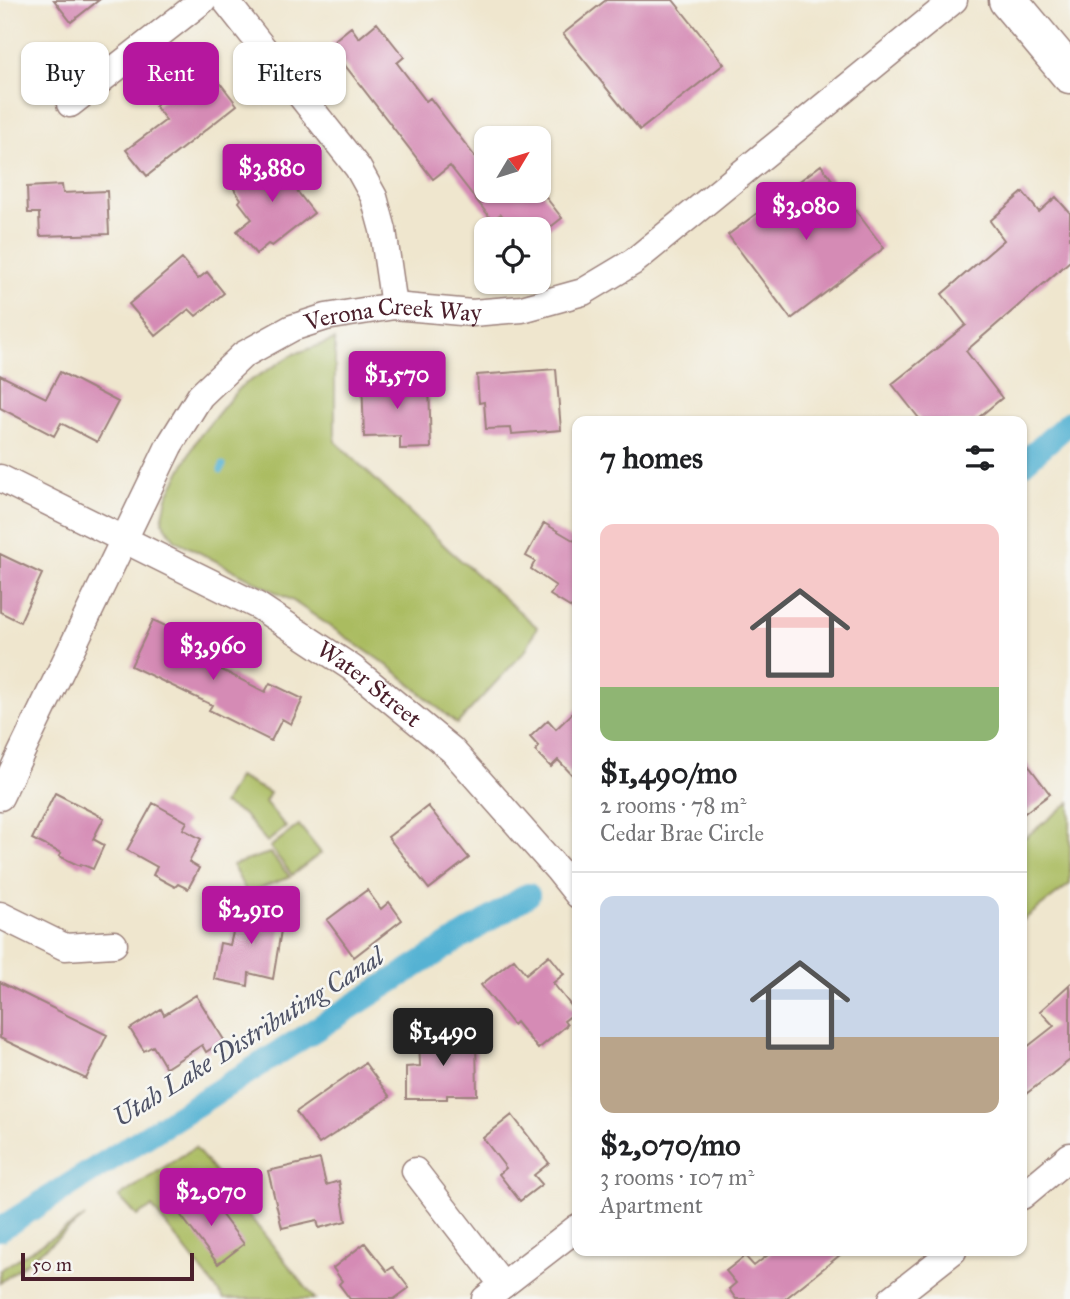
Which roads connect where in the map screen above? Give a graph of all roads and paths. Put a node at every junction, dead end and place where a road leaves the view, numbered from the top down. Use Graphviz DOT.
graph roads {
  1 [pos="203,0"];
  2 [pos="225,0"];
  3 [pos="954,0"];
  4 [pos="1008,0"];
  5 [pos="109,74"];
  6 [pos="1070,74"];
  7 [pos="394,306"];
  8 [pos="0,478"];
  9 [pos="124,539"];
  10 [pos="0,797"];
  11 [pos="572,888"];
  12 [pos="0,915"];
  13 [pos="114,944"];
  14 [pos="1070,1156"];
  15 [pos="415,1171"];
  16 [pos="1027,1192"];
  17 [pos="572,1232"];
  18 [pos="947,1256"];
  19 [pos="494,1292"];
  20 [pos="892,1299"];
  1 -- 5 [label="street"];
  2 -- 7 [label="street"];
  3 -- 7 [label="street, Verona Creek Way"];
  4 -- 6 [label="main road"];
  7 -- 9 [label="street, Verona Creek Way"];
  8 -- 9 [label="street, Water Street"];
  9 -- 10 [label="street, Verona Creek Way"];
  9 -- 11 [label="street, Water Street"];
  12 -- 13 [label="street"];
  14 -- 16 [label="street"];
  15 -- 19 [label="street"];
  17 -- 19 [label="street"];
  18 -- 20 [label="street"];
}
